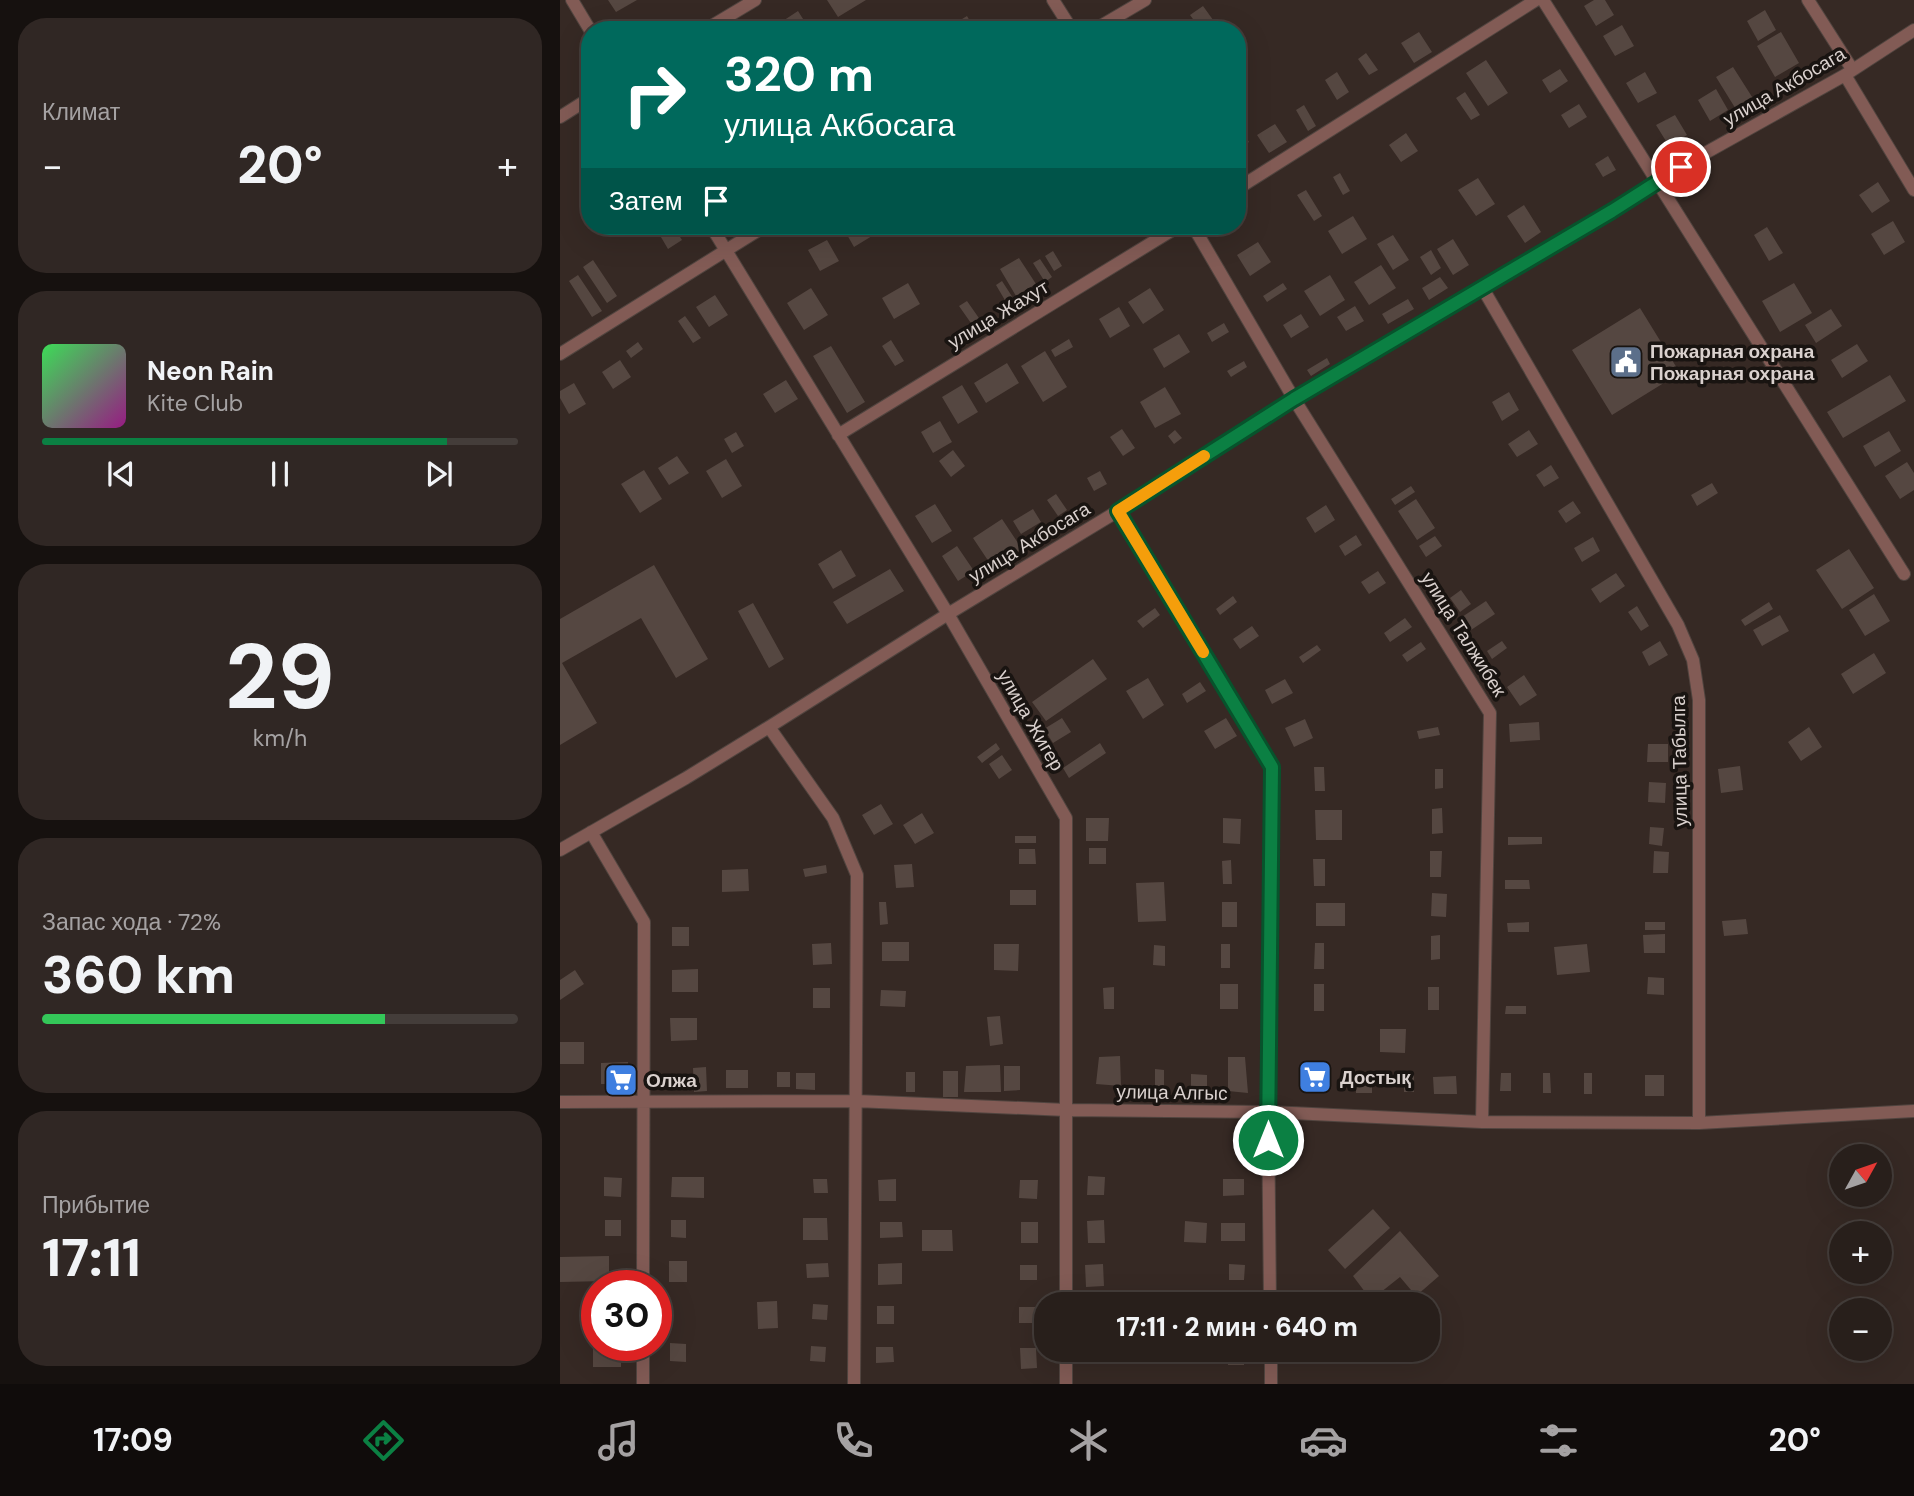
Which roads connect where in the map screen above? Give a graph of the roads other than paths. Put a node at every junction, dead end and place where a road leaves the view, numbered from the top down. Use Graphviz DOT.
graph roads {
  1 [pos="572,0"];
  2 [pos="755,0"];
  3 [pos="1053,0"];
  4 [pos="1145,0"];
  5 [pos="1536,0"];
  6 [pos="1543,0"];
  7 [pos="1808,0"];
  8 [pos="585,21"];
  9 [pos="720,21"];
  10 [pos="1066,21"];
  11 [pos="1109,21"];
  12 [pos="1914,30"];
  13 [pos="1848,72"];
  14 [pos="581,104"];
  15 [pos="560,117"];
  16 [pos="1657,180"];
  17 [pos="1246,183"];
  18 [pos="1914,190"];
  19 [pos="716,235"];
  20 [pos="749,235"];
  21 [pos="1164,235"];
  22 [pos="1198,235"];
  23 [pos="725,249"];
  24 [pos="1482,287"];
  25 [pos="560,354"];
  26 [pos="1294,399"];
  27 [pos="838,435"];
  28 [pos="1118,511"];
  29 [pos="1904,574"];
  30 [pos="948,614"];
  31 [pos="769,727"];
  32 [pos="591,832"];
  33 [pos="560,849"];
  34 [pos="856,1101"];
  35 [pos="560,1102"];
  36 [pos="644,1103"];
  37 [pos="1066,1110"];
  38 [pos="1914,1111"];
  39 [pos="1268,1112"];
  40 [pos="1482,1122"];
  41 [pos="1699,1123"];
  42 [pos="643,1270"];
  43 [pos="1066,1292"];
  44 [pos="1270,1292"];
  45 [pos="643,1361"];
  46 [pos="1066,1362"];
  47 [pos="1271,1362"];
  48 [pos="643,1384"];
  49 [pos="854,1384"];
  50 [pos="1066,1384"];
  51 [pos="1271,1384"];
  1 -- 8 [label="street"];
  2 -- 9 [label="street"];
  3 -- 10 [label="street"];
  4 -- 11 [label="street"];
  5 -- 17 [label="street"];
  6 -- 16 [label="street"];
  7 -- 13 [label="street"];
  12 -- 13 [label="street, улица Акбосага"];
  13 -- 16 [label="street, улица Акбосага"];
  13 -- 18 [label="street"];
  14 -- 15 [label="street"];
  16 -- 24 [label="street, улица Акбосага"];
  16 -- 29 [label="street"];
  19 -- 23 [label="street, улица Жигер"];
  20 -- 23 [label="street"];
  21 -- 27 [label="street, улица Жахут"];
  22 -- 26 [label="street, улица Талжибек"];
  23 -- 25 [label="street"];
  23 -- 27 [label="street, улица Жигер"];
  24 -- 26 [label="street, улица Акбосага"];
  24 -- 41 [label="street, улица Табылга"];
  26 -- 28 [label="street, улица Акбосага"];
  26 -- 40 [label="street, улица Талжибек"];
  27 -- 30 [label="street, улица Жигер"];
  28 -- 30 [label="street, улица Акбосага"];
  28 -- 39 [label="street"];
  30 -- 31 [label="street, улица Акбосага"];
  30 -- 37 [label="street, улица Жигер"];
  31 -- 32 [label="street, улица Акбосага"];
  31 -- 34 [label="street"];
  32 -- 33 [label="street, улица Акбосага"];
  32 -- 36 [label="street"];
  34 -- 36 [label="street, улица Алгыс"];
  34 -- 37 [label="street, улица Алгыс"];
  34 -- 49 [label="street"];
  35 -- 36 [label="street, улица Алгыс"];
  36 -- 42 [label="street"];
  37 -- 39 [label="street, улица Алгыс"];
  37 -- 43 [label="street, улица Жигер"];
  38 -- 41 [label="street, улица Алгыс"];
  39 -- 40 [label="street, улица Алгыс"];
  39 -- 44 [label="street"];
  40 -- 41 [label="street, улица Алгыс"];
  45 -- 48 [label="street"];
  46 -- 50 [label="street"];
  47 -- 51 [label="street"];
}
